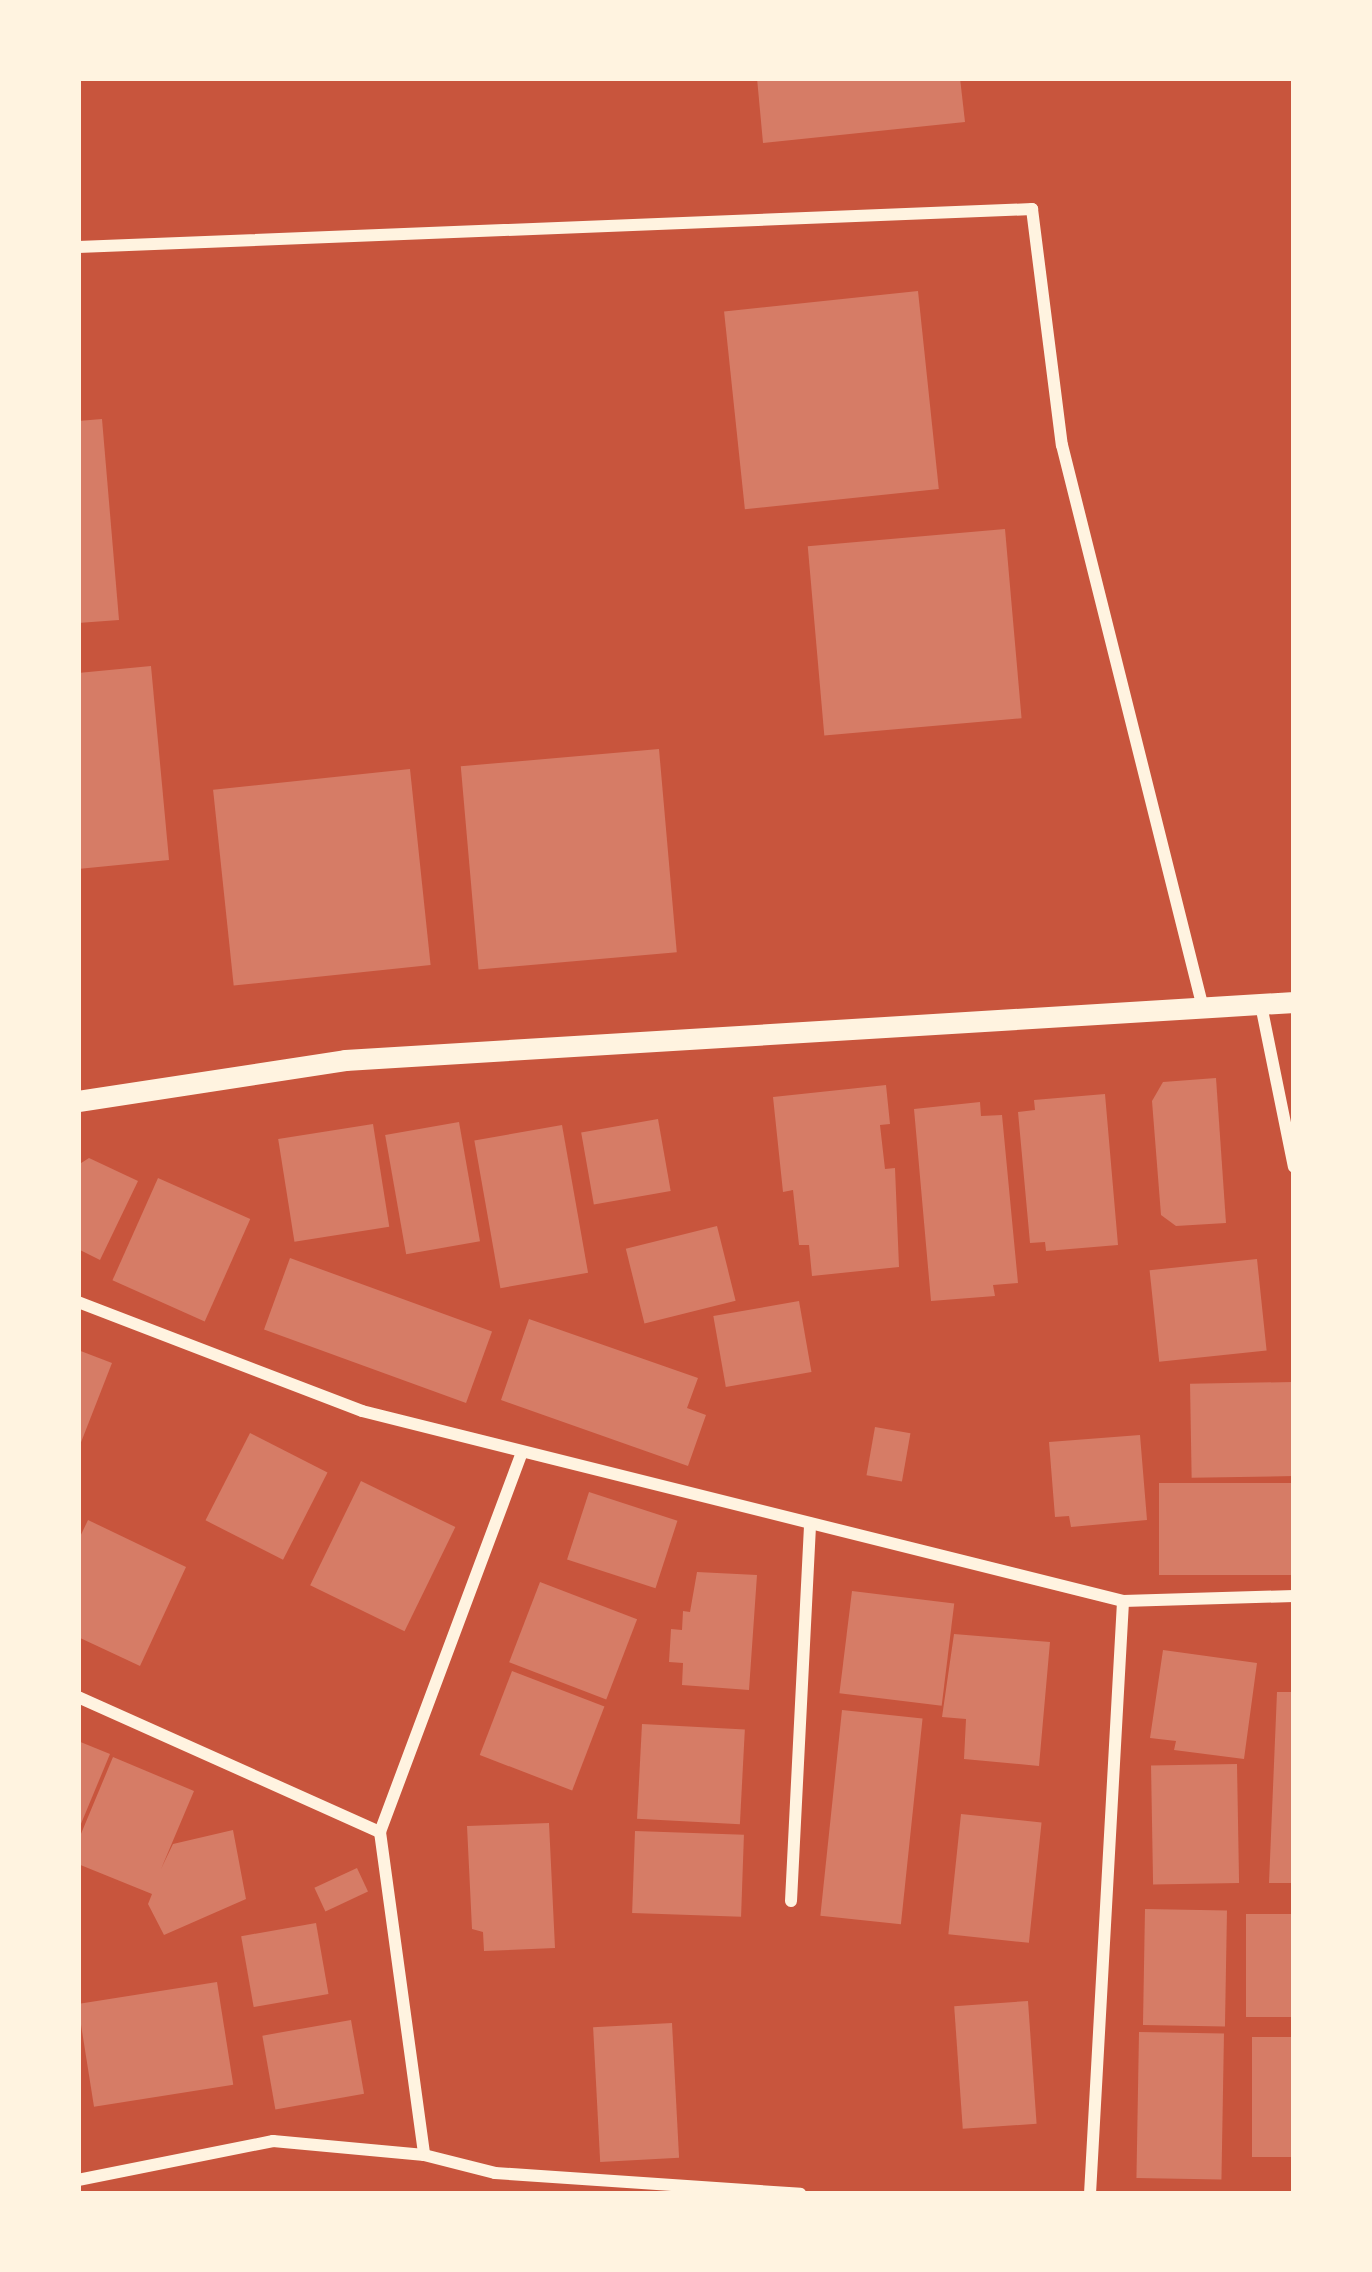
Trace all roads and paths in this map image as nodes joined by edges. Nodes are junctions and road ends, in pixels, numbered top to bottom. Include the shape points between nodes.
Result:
1 (78, 247) edge
2 (1294, 1002) edge
3 (1261, 1005) junction
4 (1203, 1009) junction
5 (78, 1101) edge
6 (1294, 1167) edge
7 (78, 1302) edge
8 (521, 1454) junction
9 (809, 1523) junction
10 (1294, 1596) edge
11 (1123, 1601) junction
12 (78, 1697) edge
13 (380, 1832) junction
14 (791, 1901) dead end
15 (424, 2155) junction
16 (78, 2180) edge
17 (800, 2194) edge
18 (1090, 2194) edge

1 - 4 street via 1032,209 1062,445
2 - 3 street
3 - 4 street
3 - 6 street
4 - 5 street via 345,1060
7 - 8 street via 362,1411
8 - 9 street
8 - 13 street
9 - 11 street
9 - 14 street
10 - 11 street
11 - 18 street
12 - 13 street
13 - 15 street
15 - 16 street via 273,2141
15 - 17 street via 495,2173

